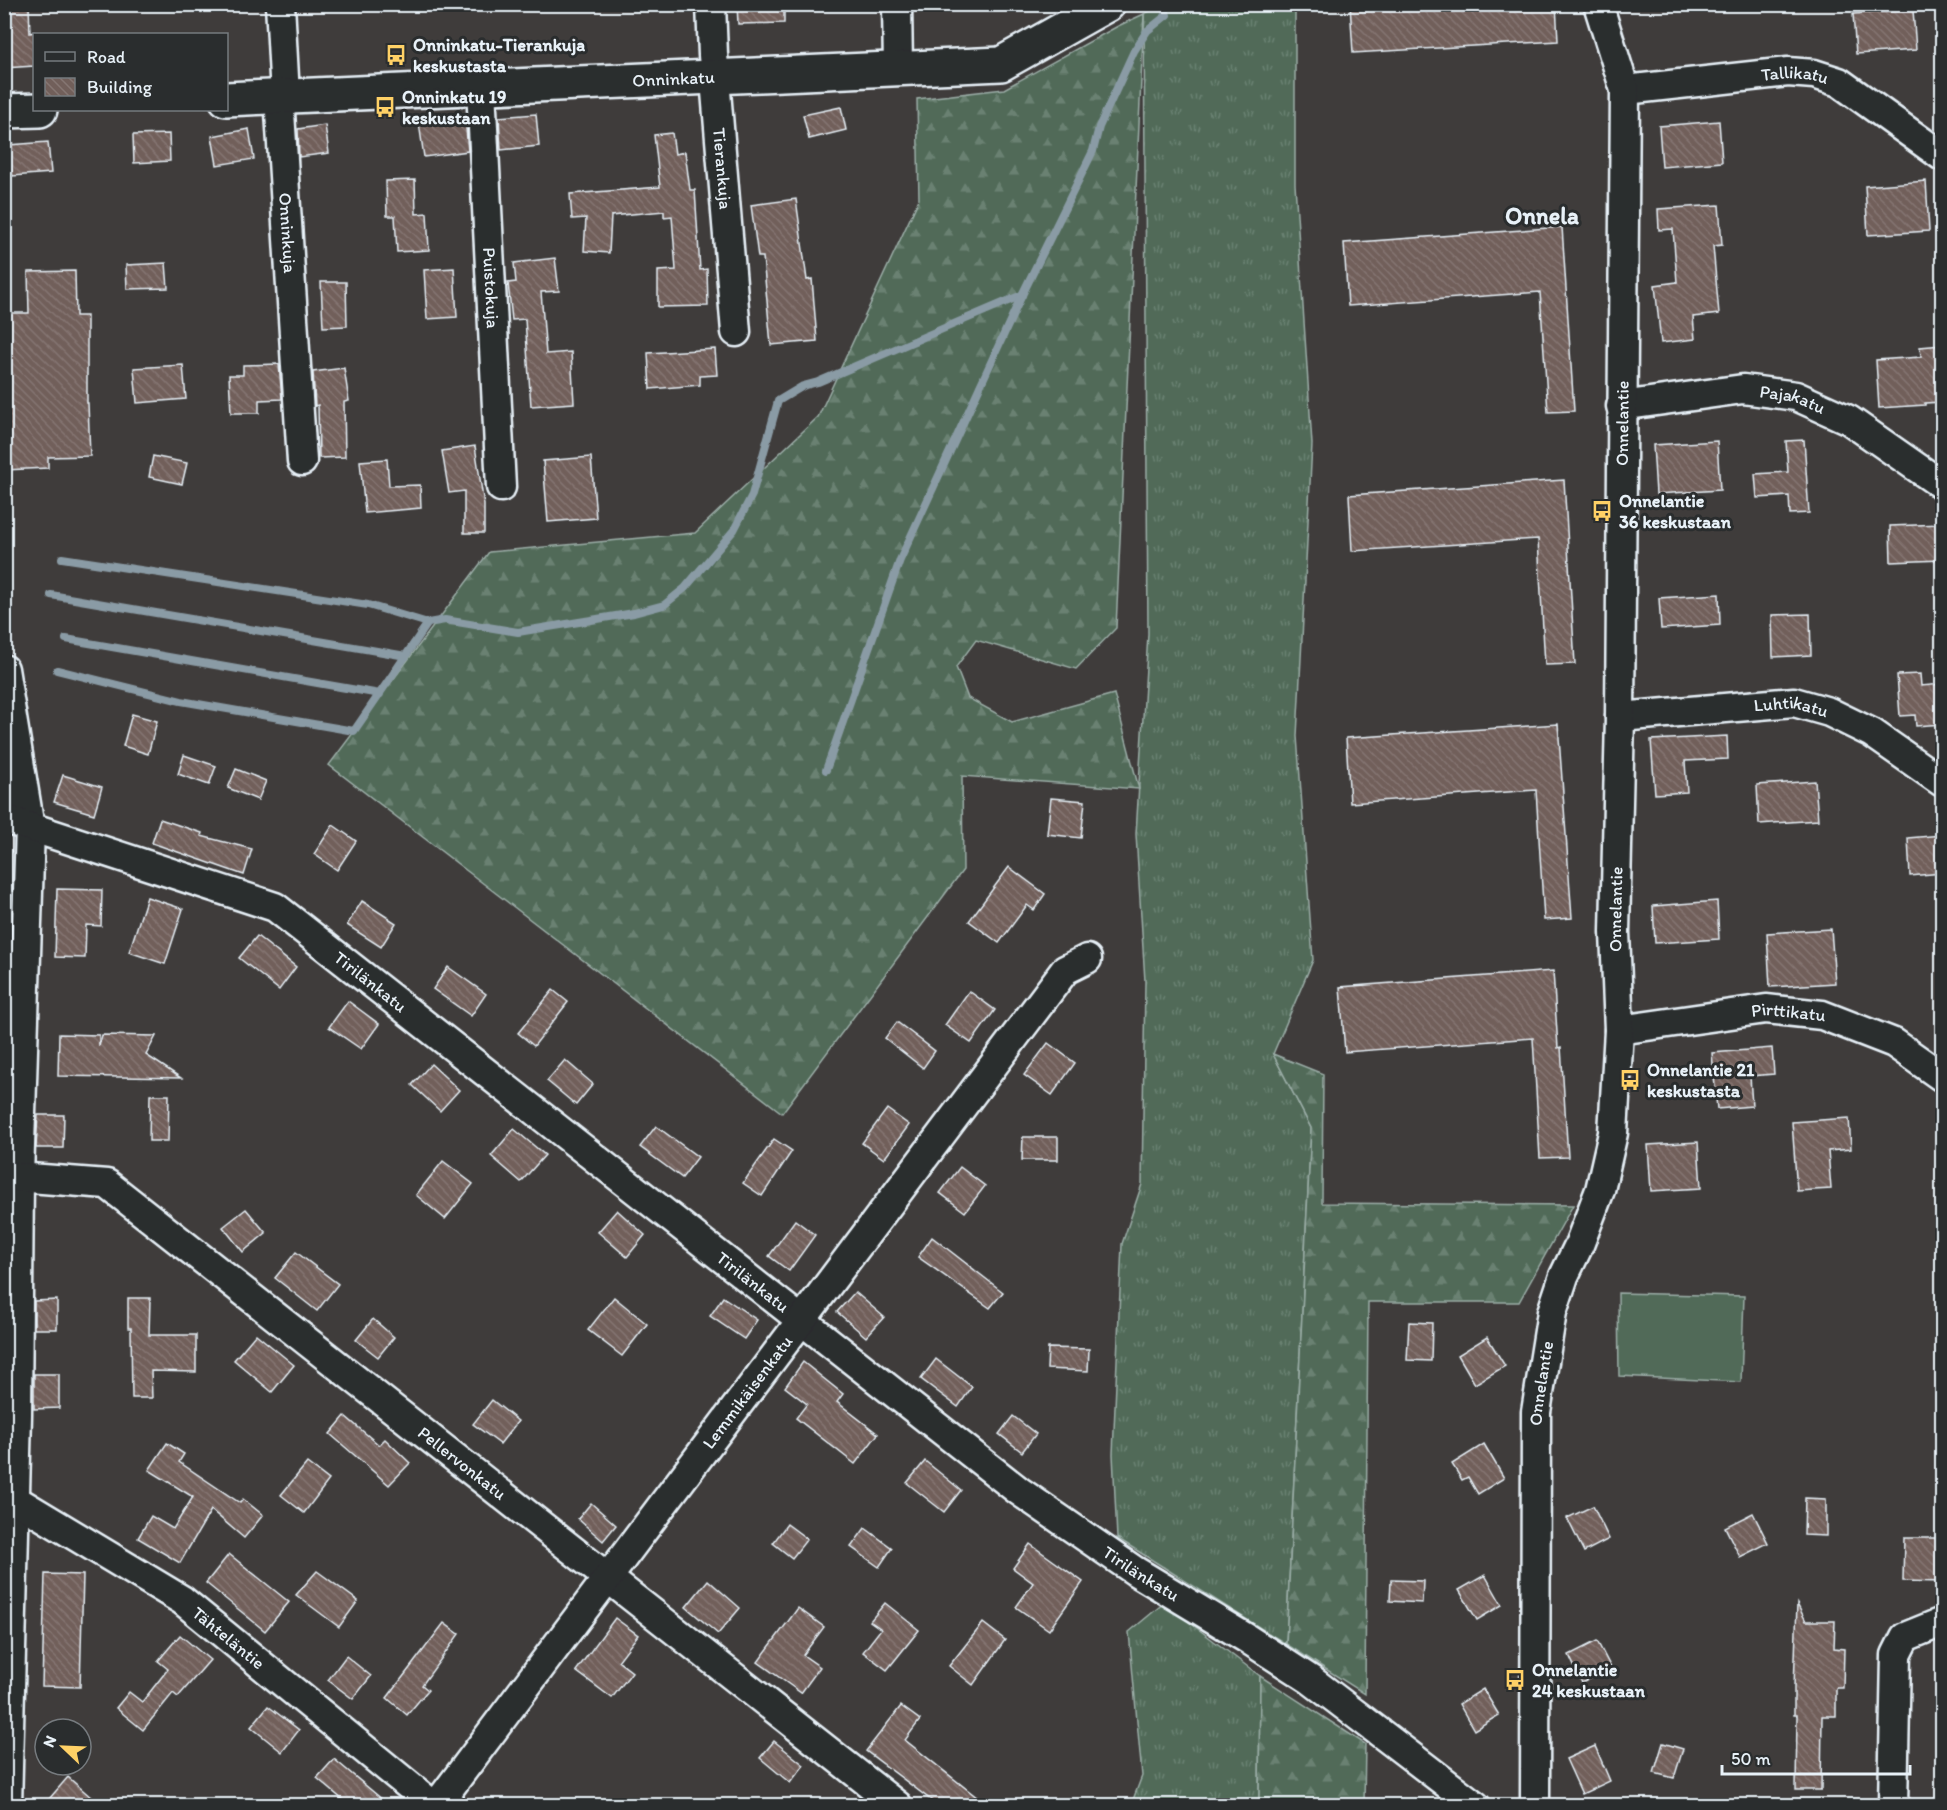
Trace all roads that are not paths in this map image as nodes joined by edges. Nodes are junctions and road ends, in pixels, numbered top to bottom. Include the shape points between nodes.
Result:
1 (280, 4) edge
2 (711, 4) edge
3 (897, 4) edge
4 (1108, 4) edge
5 (1598, 4) edge
6 (898, 68) junction
7 (715, 76) junction
8 (481, 88) junction
9 (1625, 90) junction
10 (285, 96) junction
11 (228, 99) edge
12 (33, 110) edge
13 (4, 111) edge
14 (1942, 156) edge
15 (736, 332) dead end
16 (1622, 406) junction
17 (302, 461) dead end
18 (1942, 485) edge
19 (501, 487) dead end
20 (4, 669) edge
21 (1620, 717) junction
22 (1942, 782) edge
23 (17, 824) edge
24 (1087, 959) dead end
25 (1619, 1030) junction
26 (1942, 1077) edge
27 (12, 1177) edge
28 (801, 1320) junction
29 (9, 1499) edge
30 (609, 1576) junction
31 (1942, 1622) edge
32 (7, 1806) edge
33 (435, 1806) edge
34 (898, 1806) edge
35 (1476, 1806) edge
36 (1535, 1806) edge
37 (1893, 1806) edge

1 - 10 street, Onninkuja
2 - 7 street, Tierankuja
3 - 6 street
4 - 6 street, Onninkatu via 1001,64
5 - 9 street, Onnelantie
6 - 7 street, Onninkatu
7 - 8 street, Onninkatu
7 - 15 street, Tierankuja
8 - 10 street, Onninkatu
8 - 19 street, Puistokuja
9 - 14 street, Tallikatu via 1788,72 1814,74 1839,82
9 - 16 street, Onnelantie
10 - 11 street, Onninkatu
10 - 17 street, Onninkuja via 280,112
12 - 13 street
16 - 18 street, Pajakatu via 1743,388 1796,396 1849,420
16 - 21 street, Onnelantie
20 - 23 street
21 - 22 street, Luhtikatu via 1794,702 1872,732
21 - 25 street, Onnelantie via 1616,932
23 - 27 street
23 - 28 street, Tirilänkatu via 275,907
24 - 28 street, Lemmikäisenkatu via 1065,970
25 - 26 street, Pirttikatu via 1766,1010 1822,1015 1894,1043
25 - 36 street, Onnelantie via 1610,1144 1600,1190 1552,1312 1536,1412
27 - 29 street via 17,1415
27 - 30 street, Pellervonkatu via 108,1184
28 - 30 street, Lemmikäisenkatu
28 - 35 street, Tirilänkatu via 1019,1491 1135,1571 1311,1680
29 - 32 street
29 - 33 street, Tähteläntie via 182,1600
30 - 33 street, Lemmikäisenkatu
30 - 34 street, Pellervonkatu
31 - 37 street via 1905,1637 1896,1655

